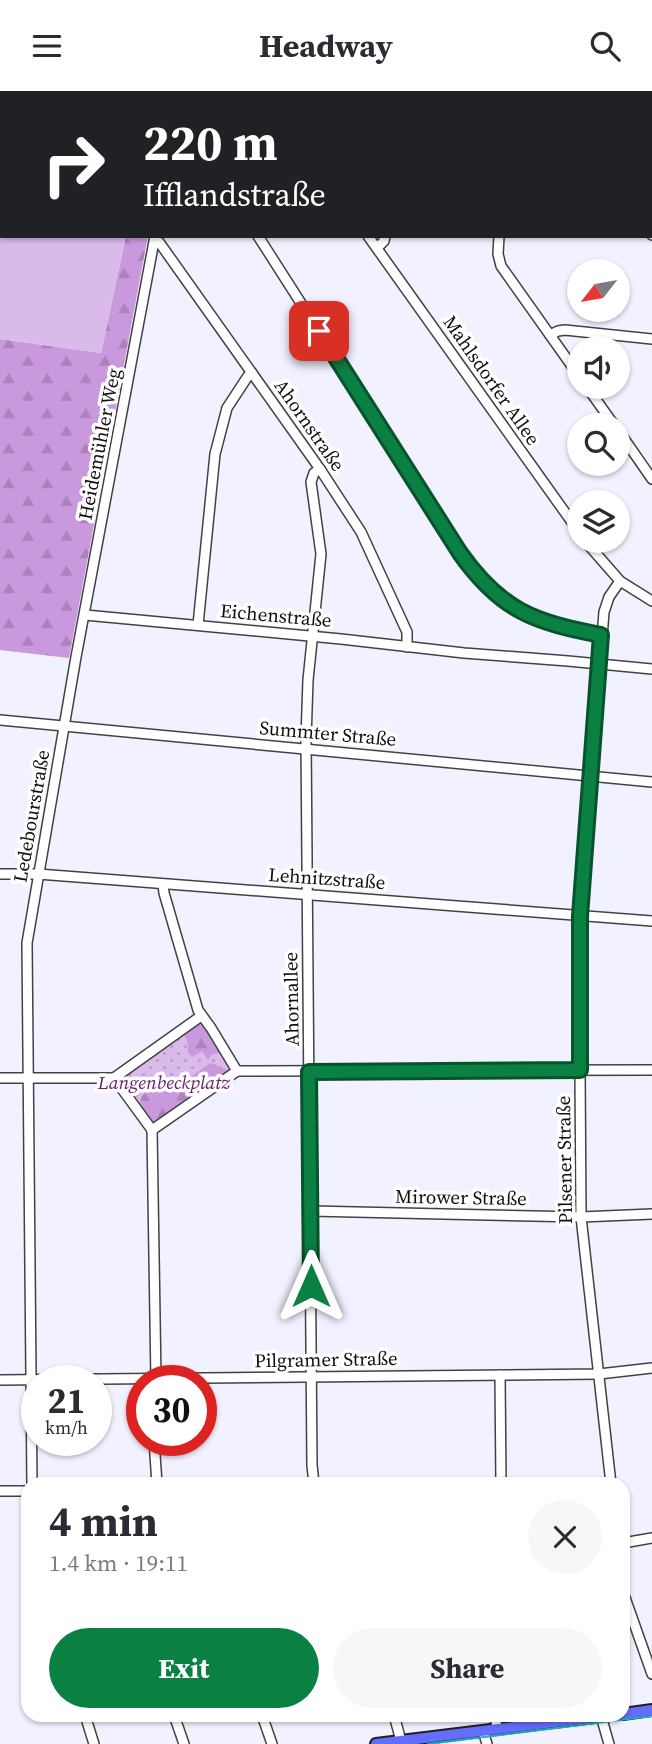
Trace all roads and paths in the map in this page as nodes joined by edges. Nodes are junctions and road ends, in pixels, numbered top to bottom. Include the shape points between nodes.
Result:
1 (259, 238) edge
2 (370, 238) edge
3 (385, 238) edge
4 (499, 238) edge
5 (155, 239) edge
6 (377, 248) junction
7 (550, 335) junction
8 (652, 339) edge
9 (567, 359) edge
10 (252, 373) junction
11 (630, 447) edge
12 (320, 469) junction
13 (652, 479) edge
14 (567, 515) edge
15 (595, 553) edge
16 (620, 581) junction
17 (652, 601) edge
18 (85, 615) junction
19 (198, 625) junction
20 (601, 635) junction
21 (312, 636) junction
22 (407, 647) junction
23 (76, 659) joint
24 (599, 664) junction
25 (652, 669) edge
26 (0, 720) edge
27 (65, 726) junction
28 (306, 748) junction
29 (590, 776) junction
30 (652, 782) edge
31 (38, 873) junction
32 (0, 874) edge
33 (163, 884) junction
34 (307, 894) junction
35 (580, 916) junction
36 (652, 921) edge
37 (201, 1016) junction
38 (580, 1070) junction
39 (652, 1070) edge
40 (237, 1071) junction
41 (309, 1072) junction
42 (0, 1078) edge
43 (28, 1078) junction
44 (114, 1078) junction
45 (152, 1130) junction
46 (311, 1211) junction
47 (652, 1214) edge
48 (581, 1217) junction
49 (32, 1365) edge
50 (156, 1365) edge
51 (652, 1368) edge
52 (599, 1374) junction
53 (500, 1375) junction
54 (312, 1377) junction
55 (217, 1379) edge
56 (0, 1380) edge
57 (21, 1380) edge
58 (32, 1456) edge
59 (155, 1456) edge
60 (32, 1477) edge
61 (157, 1477) edge
62 (313, 1477) edge
63 (501, 1477) edge
64 (610, 1477) edge
65 (0, 1490) edge
66 (21, 1491) edge
67 (652, 1538) edge
68 (630, 1542) edge
69 (630, 1612) edge
70 (652, 1674) edge
71 (652, 1710) edge
72 (630, 1713) edge
73 (87, 1722) edge
74 (176, 1722) edge
75 (264, 1722) edge
76 (396, 1722) edge
77 (496, 1722) edge
78 (556, 1722) edge
79 (607, 1722) edge
80 (498, 1729) junction
81 (483, 1731) junction
82 (401, 1741) junction
83 (94, 1744) edge
84 (184, 1744) edge
85 (272, 1744) edge
86 (376, 1744) edge
87 (487, 1744) edge
88 (609, 1744) edge

1 - 20 street via 475,573 505,602 529,616
2 - 6 street, Mahlsdorfer Allee
3 - 6 street
4 - 7 street via 501,266
5 - 10 street, Ahornstraße
5 - 18 street, Heidemühler Weg
6 - 14 street, Mahlsdorfer Allee
7 - 8 street via 565,330
7 - 9 street
10 - 12 street, Ahornstraße
10 - 19 street via 227,408 215,454
11 - 13 street
12 - 21 street, Ahornallee via 311,482 321,554
12 - 22 street, Ahornstraße via 364,536 407,632
15 - 16 street
16 - 17 street
16 - 20 street via 609,597
18 - 19 street, Eichenstraße
18 - 23 street, Heidemühler Weg
19 - 21 street, Eichenstraße
20 - 24 street
21 - 22 street, Eichenstraße
21 - 28 street, Ahornallee
22 - 24 street, Eichenstraße
23 - 27 street, Ledebourstraße
24 - 25 street, Eichenstraße
24 - 29 street, Pilsener Straße
26 - 27 street, Summter Straße
27 - 28 street, Summter Straße
27 - 31 street, Ledebourstraße
28 - 29 street, Summter Straße
28 - 34 street, Ahornallee
29 - 30 street, Summter Straße
29 - 35 street, Pilsener Straße
31 - 32 street, Lehnitzstraße
31 - 33 street, Lehnitzstraße
31 - 43 street, Ledebourstraße via 27,943
33 - 34 street, Lehnitzstraße
33 - 37 street
34 - 35 street, Lehnitzstraße
34 - 41 street, Ahornallee
35 - 36 street, Lehnitzstraße
35 - 38 street, Pilsener Straße
37 - 40 street
37 - 44 street
38 - 39 street
38 - 41 street
38 - 48 street, Pilsener Straße
40 - 41 street
40 - 45 street
41 - 46 street, Ahornallee
42 - 43 street
43 - 44 street
43 - 49 street, Ledebourstraße
44 - 45 street
45 - 50 street
46 - 48 street, Mirower Straße
46 - 54 street, Ahornallee
47 - 48 street, Mirower Straße
48 - 52 street, Pilsener Straße
51 - 52 street, Pilgramer Straße
52 - 53 street, Pilgramer Straße
52 - 64 street, Pilsener Straße
53 - 54 street, Pilgramer Straße
53 - 63 street
54 - 55 street, Pilgramer Straße
54 - 62 street, Ahornallee
56 - 57 street, Pilgramer Straße
58 - 60 street, Ledebourstraße
59 - 61 street
65 - 66 street
67 - 68 street
69 - 70 street
71 - 72 main road
73 - 83 street
74 - 84 street
75 - 85 street
76 - 82 street
77 - 80 street
78 - 80 main road
79 - 88 street
80 - 81 main road
81 - 82 main road
81 - 87 street
82 - 86 main road

